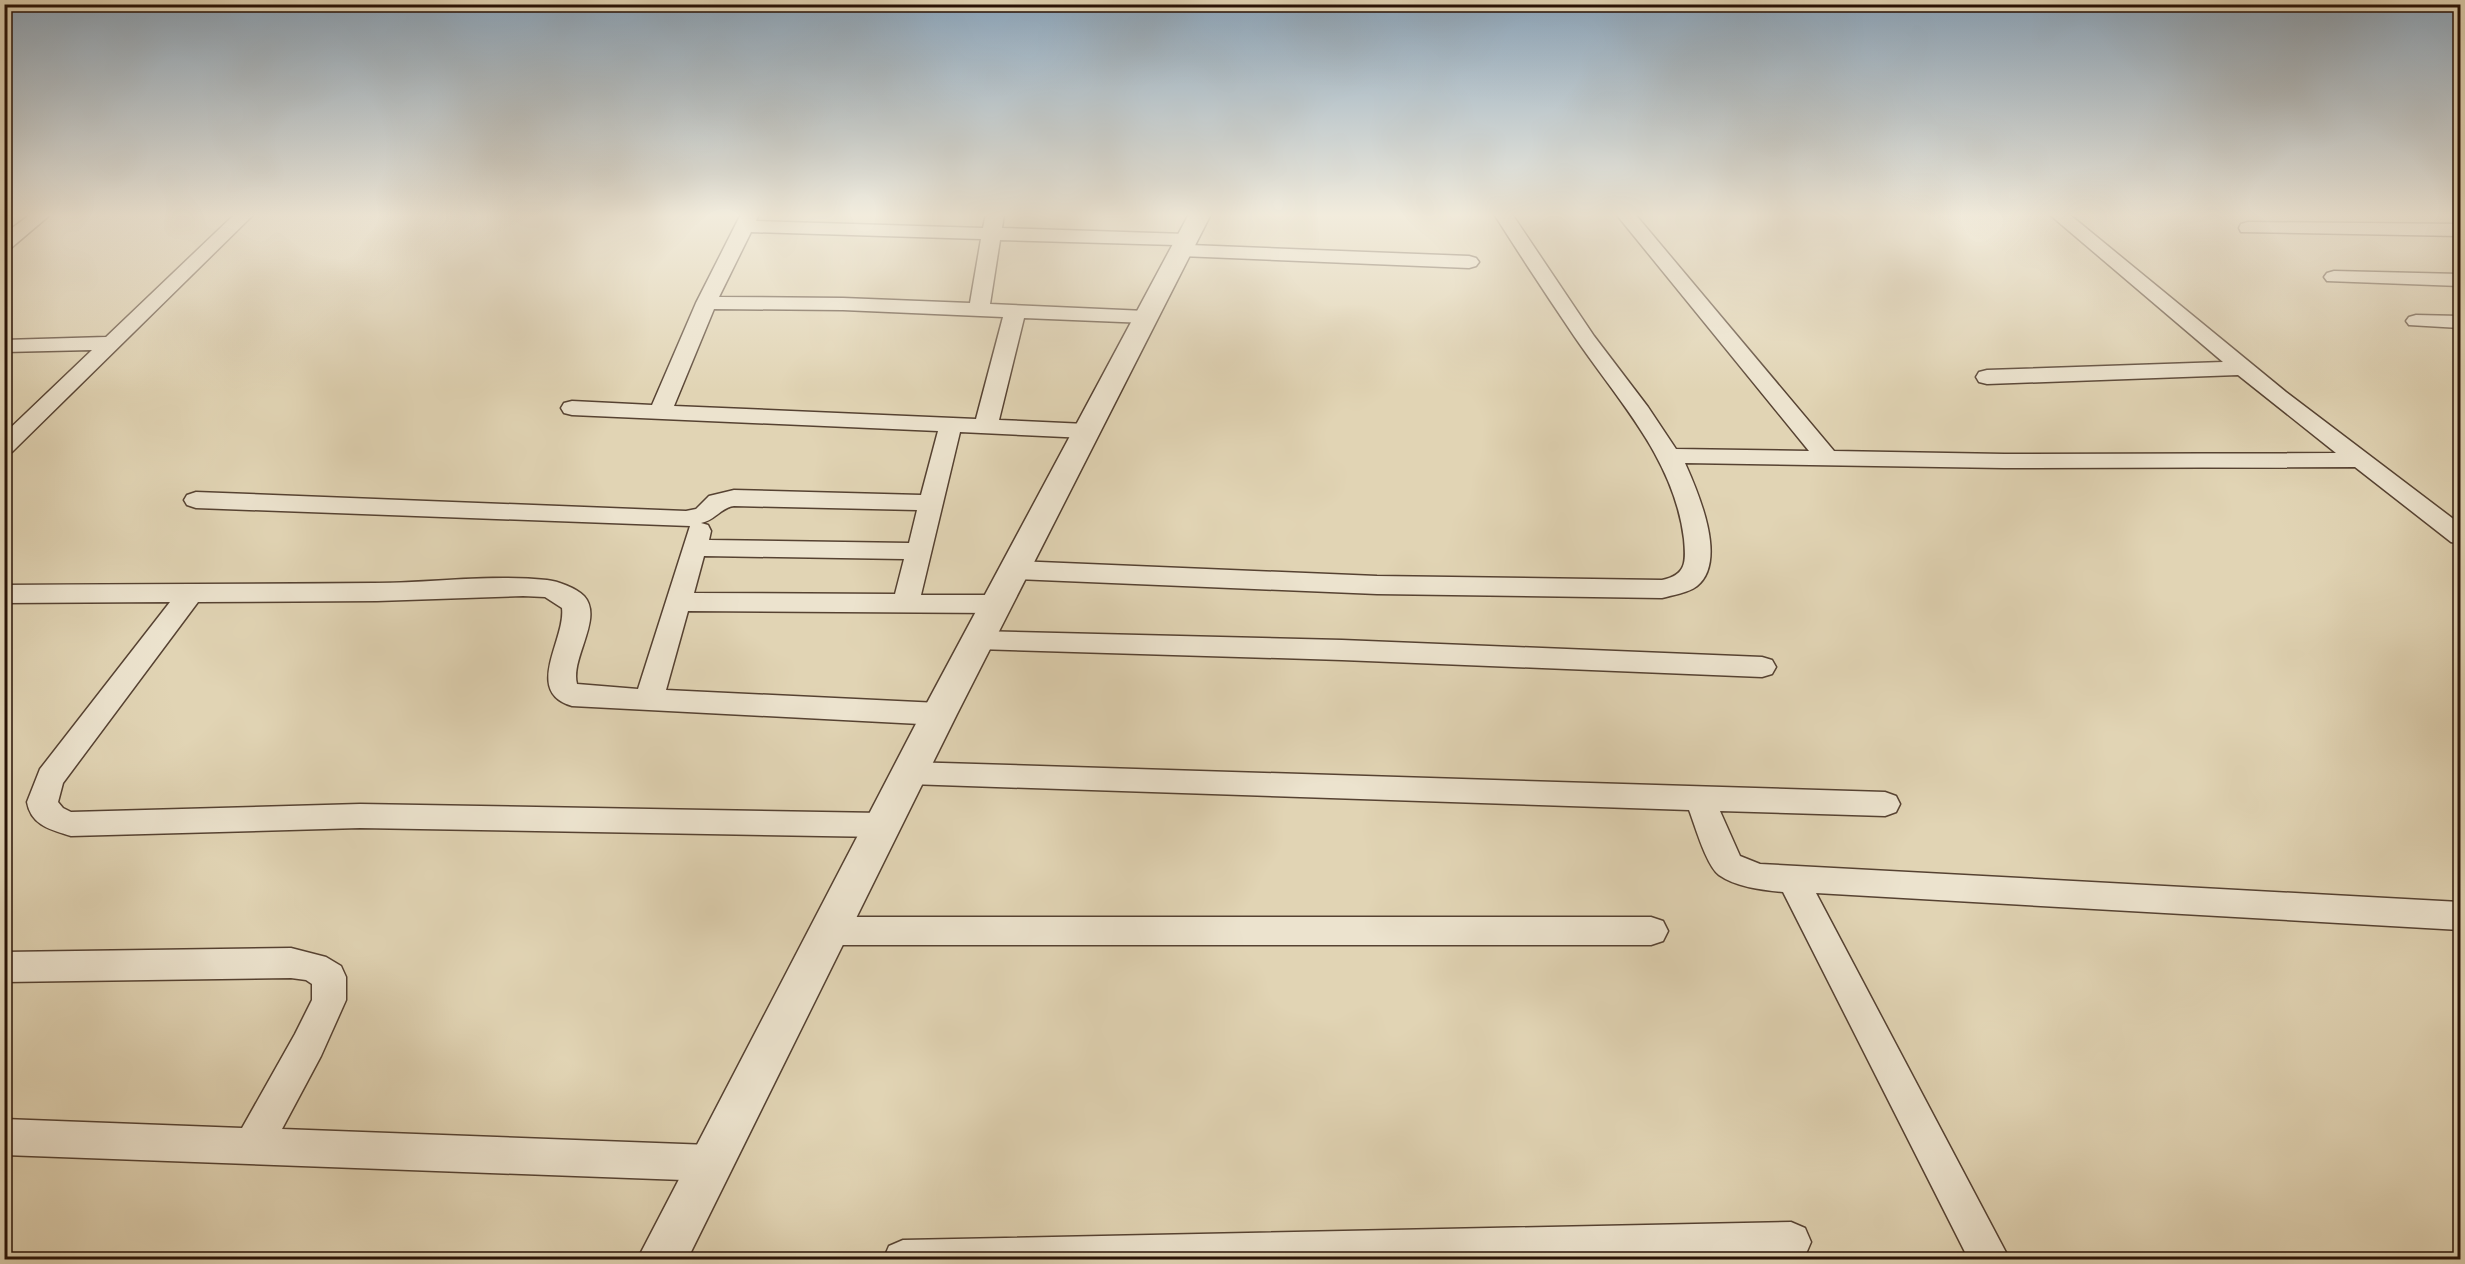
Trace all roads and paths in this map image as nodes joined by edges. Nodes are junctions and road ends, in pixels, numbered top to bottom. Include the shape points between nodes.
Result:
1 (184, 273) edge
2 (721, 273) edge
3 (985, 273) edge
4 (1169, 273) edge
5 (1542, 273) edge
6 (1674, 273) edge
7 (2129, 273) edge
8 (2334, 277) dead end
9 (2460, 280) edge
10 (706, 303) junction
11 (979, 310) junction
12 (1015, 311) junction
13 (1146, 317) junction
14 (2416, 321) dead end
15 (2460, 322) edge
16 (112, 343) junction
17 (4, 346) edge
18 (2243, 368) junction
19 (1987, 377) dead end
20 (572, 408) dead end
21 (660, 411) junction
22 (951, 424) junction
23 (986, 426) junction
24 (1086, 431) junction
25 (4, 447) edge
26 (1669, 456) junction
27 (1827, 458) junction
28 (2360, 460) junction
29 (196, 500) dead end
30 (932, 503) junction
31 (704, 515) junction
32 (2460, 536) edge
33 (694, 548) junction
34 (919, 551) junction
35 (1013, 570) junction
36 (191, 593) junction
37 (14, 594) edge
38 (678, 602) junction
39 (906, 604) junction
40 (996, 604) junction
41 (4, 617) edge
42 (977, 640) junction
43 (1762, 667) dead end
44 (649, 699) junction
45 (939, 714) junction
46 (909, 772) junction
47 (1699, 797) junction
48 (1885, 804) dead end
49 (882, 825) junction
50 (1793, 880) junction
51 (2460, 916) edge
52 (828, 931) junction
53 (1651, 931) dead end
54 (4, 967) edge
55 (4, 1137) edge
56 (252, 1147) junction
57 (710, 1163) junction
58 (1791, 1242) dead end
59 (661, 1260) edge
60 (903, 1260) edge
61 (1990, 1260) edge

1 - 16 street
2 - 10 street
3 - 11 street
4 - 13 street
5 - 26 street
6 - 27 street
7 - 18 street
8 - 9 street
10 - 11 street
10 - 21 street
11 - 12 street
12 - 13 street
12 - 23 street
13 - 24 street
14 - 15 street
16 - 17 street
16 - 25 street
18 - 19 street
18 - 28 street
20 - 21 street
21 - 22 street
22 - 23 street
22 - 30 street
23 - 24 street
24 - 35 street
26 - 27 street
26 - 35 street via 1692,509 1698,561 1691,577 1662,589 1377,585
27 - 28 street
28 - 32 street
29 - 31 street via 686,519
30 - 31 street via 734,498 718,501
30 - 34 street
31 - 33 street
33 - 34 street
33 - 38 street
34 - 39 street
35 - 40 street
36 - 37 street
36 - 44 street via 550,589 574,602 576,611 561,681 565,691 588,698
36 - 49 street via 51,777 41,797 43,808 52,819 71,824 360,816
37 - 41 street
38 - 39 street
38 - 44 street
39 - 40 street
40 - 42 street
42 - 43 street
42 - 45 street
44 - 45 street
45 - 46 street
46 - 47 street
46 - 49 street
47 - 48 street
47 - 50 street via 1729,865 1758,877
49 - 52 street
50 - 51 street
50 - 61 street
52 - 53 street
52 - 57 street
54 - 56 street via 291,963 314,967 330,977 328,1000 320,1018
55 - 56 street
56 - 57 street
57 - 59 street
58 - 60 street

